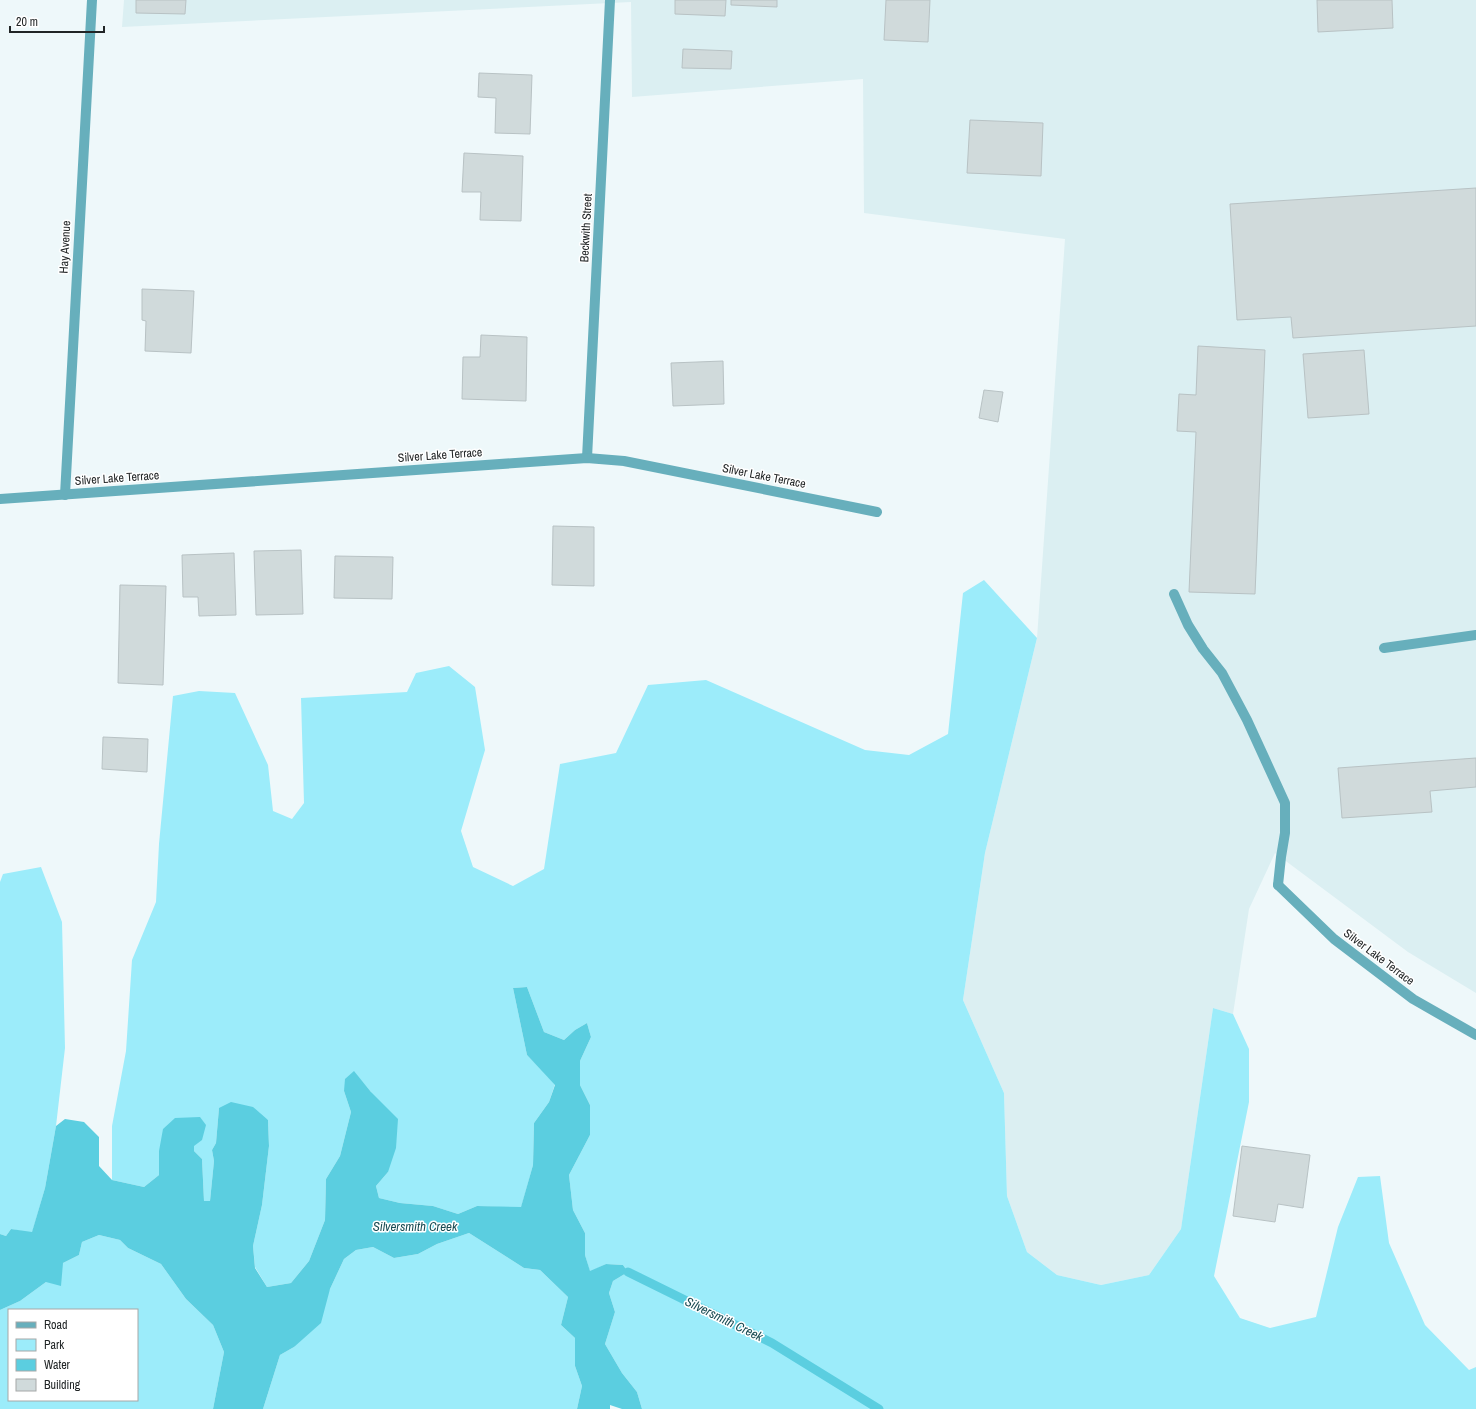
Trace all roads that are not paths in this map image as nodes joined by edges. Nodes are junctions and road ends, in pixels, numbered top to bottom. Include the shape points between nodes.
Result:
1 (92, 0) edge
2 (610, 0) edge
3 (587, 458) junction
4 (65, 495) junction
5 (0, 499) edge
6 (877, 512) dead end
7 (1174, 594) dead end
8 (1476, 635) edge
9 (1384, 648) dead end
10 (1476, 1034) edge

1 - 4 street, Hay Avenue
2 - 3 street, Beckwith Street
3 - 4 street, Silver Lake Terrace
3 - 6 street, Silver Lake Terrace via 624,461
4 - 5 street, Silver Lake Terrace
7 - 10 street, Silver Lake Terrace via 1188,625 1222,673 1247,720 1285,803 1286,832 1278,885 1334,939 1413,999
8 - 9 street

